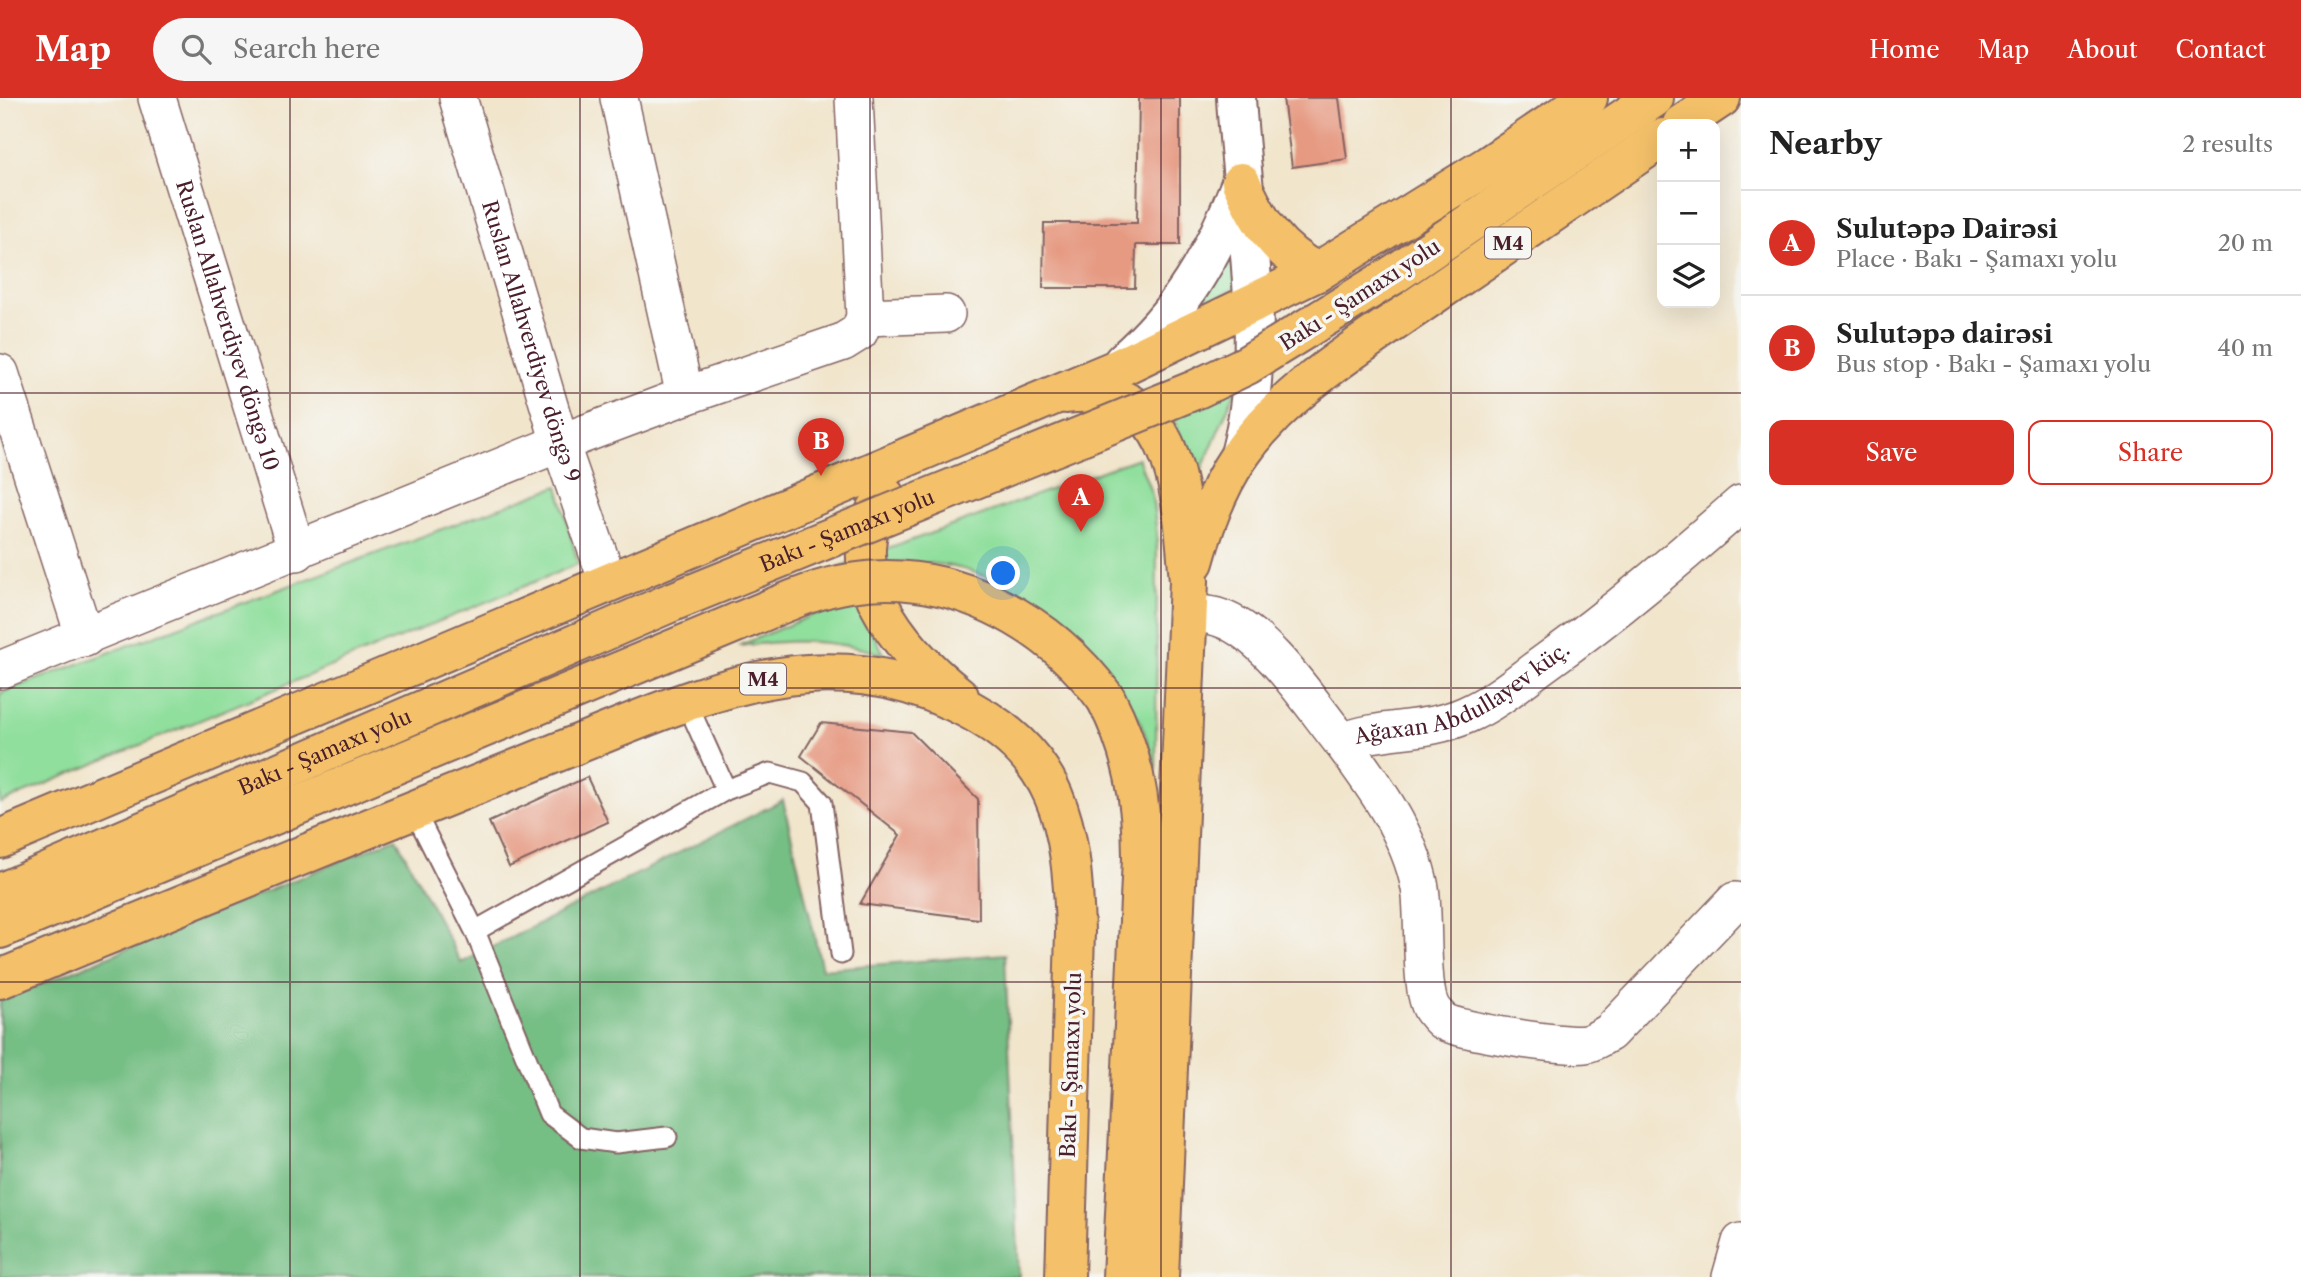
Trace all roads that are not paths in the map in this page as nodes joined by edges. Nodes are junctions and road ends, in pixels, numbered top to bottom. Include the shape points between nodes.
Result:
1 (157, 98) edge
2 (458, 98) edge
3 (619, 98) edge
4 (854, 98) edge
5 (1236, 98) edge
6 (1588, 98) edge
7 (1654, 98) edge
8 (1721, 98) edge
9 (1690, 119) edge
10 (1657, 141) edge
11 (1241, 182) junction
12 (1317, 272) junction
13 (1254, 304) junction
14 (946, 314) dead end
15 (865, 317) junction
16 (1354, 350) junction
17 (1114, 370) junction
18 (0, 373) edge
19 (685, 396) junction
20 (1057, 396) junction
21 (947, 442) junction
22 (560, 443) junction
23 (1240, 455) junction
24 (1741, 504) edge
25 (298, 552) junction
26 (608, 582) junction
27 (1188, 597) junction
28 (85, 638) junction
29 (0, 670) edge
30 (686, 701) junction
31 (985, 716) junction
32 (1342, 742) junction
33 (726, 790) junction
34 (414, 810) junction
35 (0, 839) edge
36 (0, 893) edge
37 (1735, 901) dead end
38 (0, 929) edge
39 (475, 931) junction
40 (841, 954) dead end
41 (0, 979) edge
42 (667, 1137) dead end
43 (1163, 1188) junction
44 (1741, 1242) edge
45 (1065, 1277) edge
46 (1122, 1277) edge
47 (1159, 1277) edge
48 (1189, 1277) edge
49 (1731, 1277) edge

1 - 25 street, Ruslan Allahverdiyev döngə 10
2 - 22 street, Ruslan Allahverdiyev döngə 9
3 - 19 street
4 - 15 street
5 - 11 street
6 - 12 highway, Bakı - Şamaxı yolu
7 - 36 highway, Bakı - Şamaxı yolu / M4, bridge via 1404,268 1247,365 1114,425 672,602
8 - 9 highway
10 - 16 highway, Bakı - Şamaxı yolu / M4
11 - 12 highway via 1254,212 1278,246
11 - 13 street
11 - 17 street via 1219,236 1187,294 1148,340
12 - 13 highway, Bakı - Şamaxı yolu
12 - 16 highway via 1287,304 1291,334 1299,344 1324,355
13 - 17 highway, Bakı - Şamaxı yolu
13 - 23 street via 1254,378
14 - 15 street
15 - 19 street via 859,331 844,342
16 - 23 highway, Bakı - Şamaxı yolu via 1285,406
17 - 20 highway, Bakı - Şamaxı yolu
18 - 28 street
19 - 22 street
20 - 21 highway, Bakı - Şamaxı yolu
20 - 27 highway via 1102,393 1130,405 1154,425 1179,484
21 - 26 highway, Bakı - Şamaxı yolu
21 - 31 highway via 919,461 883,499 870,526 866,560 872,591 906,647 936,678
22 - 25 street
22 - 26 street, Ruslan Allahverdiyev döngə 9
23 - 27 highway, Bakı - Şamaxı yolu via 1208,518
24 - 32 street, Ağaxan Abdullayev küç. via 1622,608 1468,715 1437,726 1388,729
25 - 28 street
26 - 35 highway, Bakı - Şamaxı yolu
27 - 32 street, Ağaxan Abdullayev küç. via 1241,628 1269,653
27 - 43 highway
28 - 29 street
30 - 31 highway, Bakı - Şamaxı yolu / M4 via 734,684 789,673 832,671 902,683
30 - 33 lane
30 - 34 highway, Bakı - Şamaxı yolu / M4
31 - 45 highway, Bakı - Şamaxı yolu / M4 via 1014,738 1038,765 1056,800 1073,877
32 - 37 street via 1374,784 1419,884 1426,995 1443,1021 1458,1027 1586,1044 1609,1033
33 - 39 lane
33 - 40 lane via 770,774 803,782 822,803
34 - 39 lane
34 - 41 highway, Bakı - Şamaxı yolu / M4
38 - 46 highway, bridge via 810,593 849,583 892,580 963,591 1026,623 1088,674 1122,729 1134,767 1142,814 1142,858
39 - 42 lane via 550,1114 581,1138 617,1143
43 - 47 highway
43 - 48 highway
44 - 49 street

